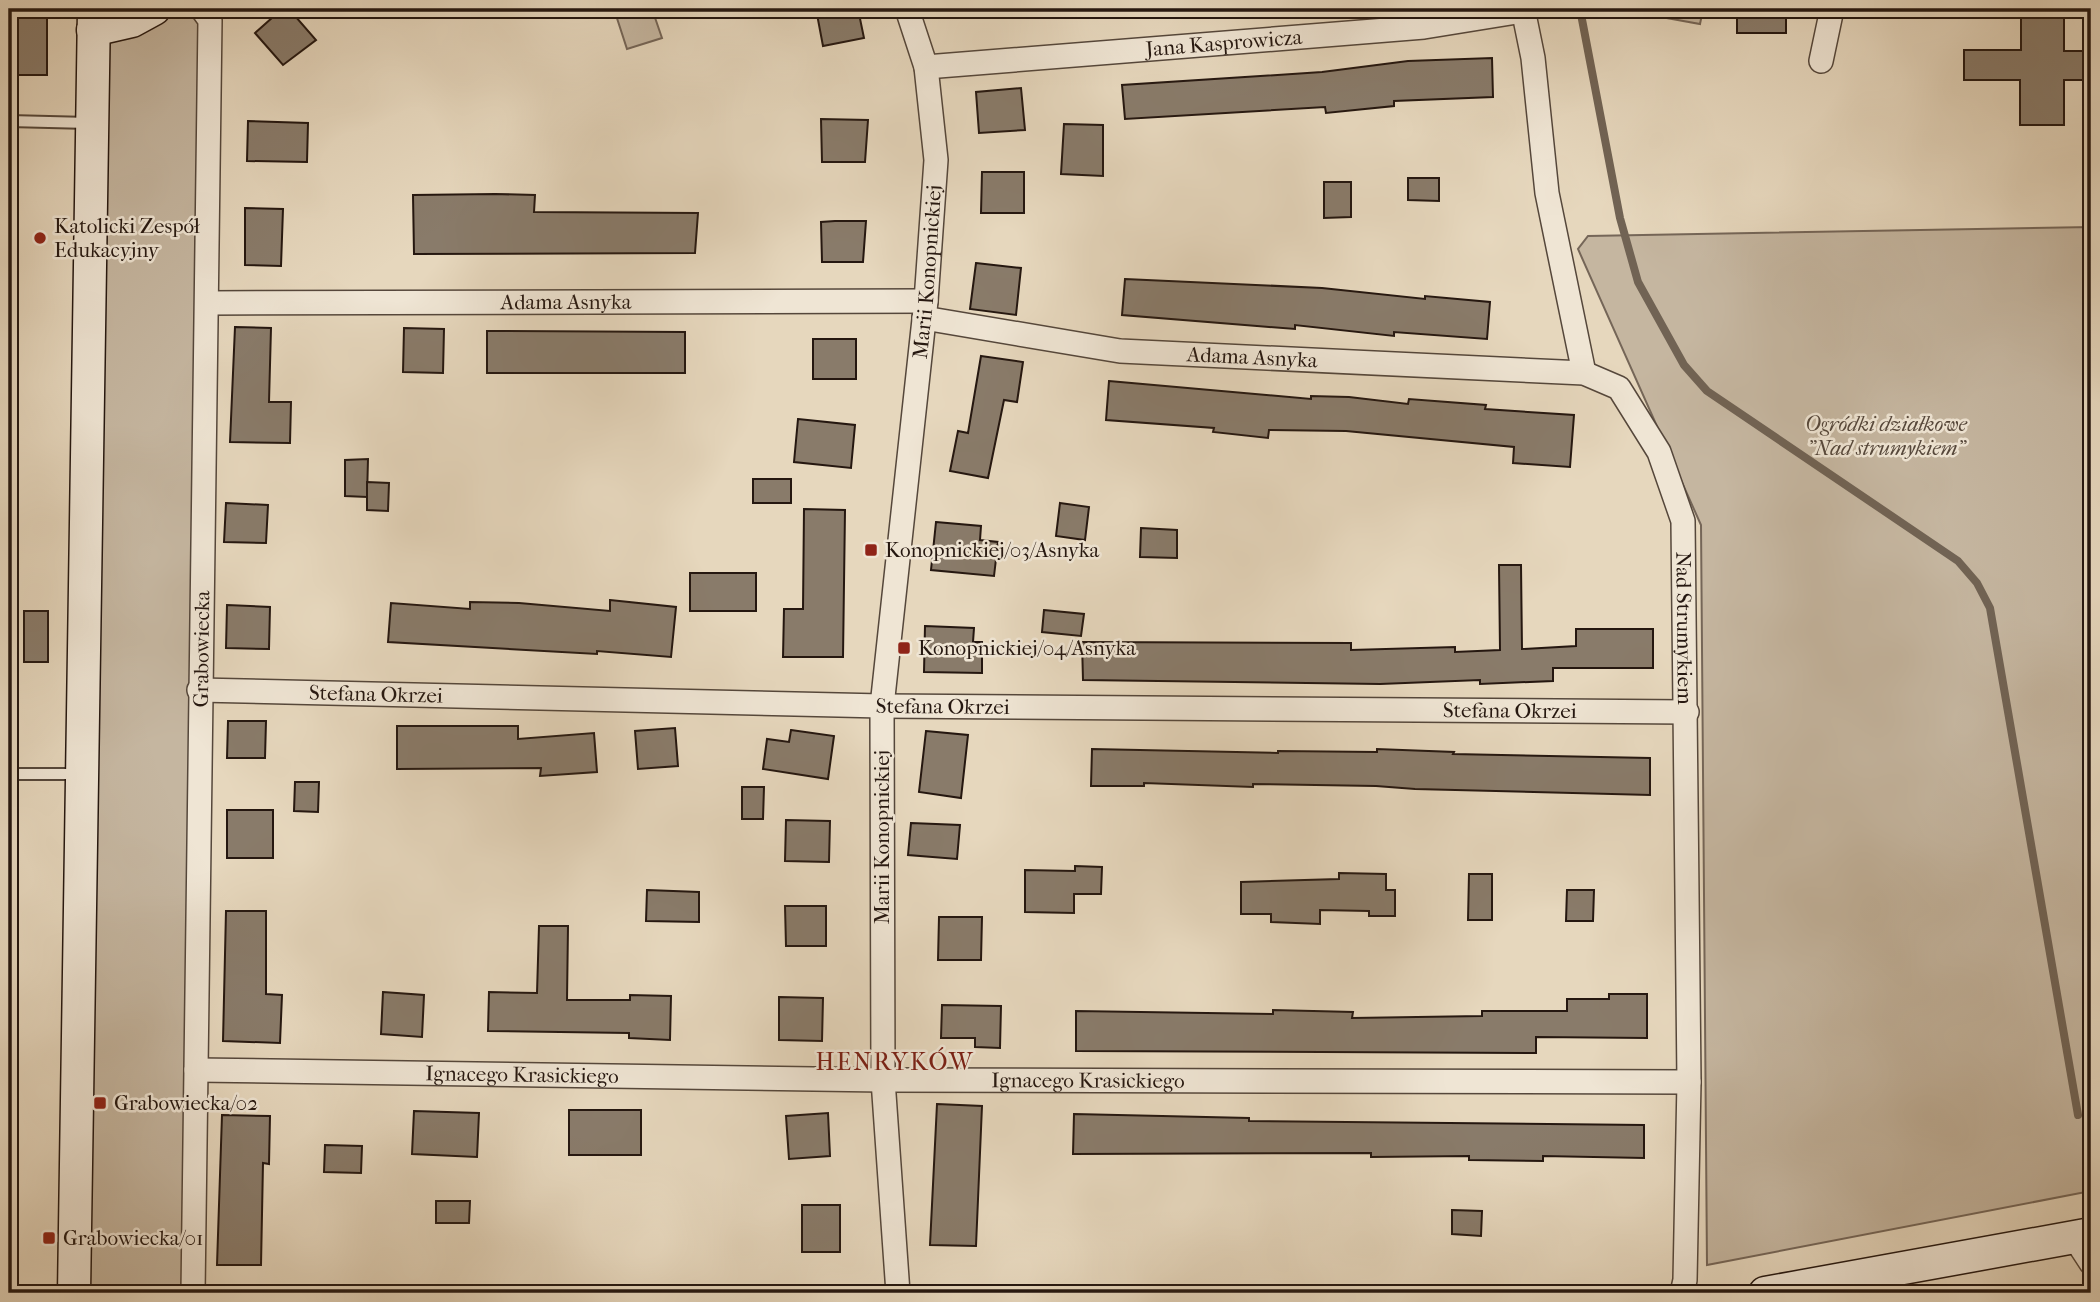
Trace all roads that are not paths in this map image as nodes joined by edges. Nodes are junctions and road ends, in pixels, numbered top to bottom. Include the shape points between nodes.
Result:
1 (155, 9) edge
2 (202, 9) edge
3 (907, 9) edge
4 (1832, 9) edge
5 (1523, 10) edge
6 (94, 19) edge
7 (1821, 61) dead end
8 (926, 67) junction
9 (9, 121) edge
10 (92, 123) junction
11 (207, 303) junction
12 (925, 310) junction
13 (1584, 373) junction
14 (199, 690) junction
15 (882, 706) junction
16 (1687, 712) junction
17 (9, 774) edge
18 (82, 774) junction
19 (196, 1070) junction
20 (883, 1080) junction
21 (1689, 1082) junction
22 (2083, 1235) edge
23 (2091, 1263) edge
24 (74, 1293) edge
25 (192, 1293) edge
26 (898, 1293) edge
27 (1682, 1293) edge
28 (1765, 1293) edge

1 - 6 street via 131,21
2 - 11 street, Grabowiecka via 210,20
3 - 8 street, Marii Konopnickiej
4 - 7 street
5 - 8 street, Jana Kasprowicza via 1424,27
5 - 13 street via 1547,193
6 - 10 street
8 - 12 street, Marii Konopnickiej via 936,160
9 - 10 lane
10 - 18 street
11 - 12 street, Adama Asnyka
11 - 14 street, Grabowiecka
12 - 13 street, Adama Asnyka via 1120,351
12 - 15 street, Marii Konopnickiej
13 - 16 street, Nad Strumykiem via 1619,388 1659,452 1683,521
14 - 15 street, Stefana Okrzei
14 - 19 street, Grabowiecka
15 - 16 street, Stefana Okrzei
15 - 20 street, Marii Konopnickiej
16 - 21 street, Nad Strumykiem
17 - 18 lane
18 - 24 street
19 - 20 street, Ignacego Krasickiego
19 - 25 street, Grabowiecka
20 - 21 street, Ignacego Krasickiego
20 - 26 street, Marii Konopnickiej
21 - 27 street, Nad Strumykiem
22 - 23 street
22 - 28 street

